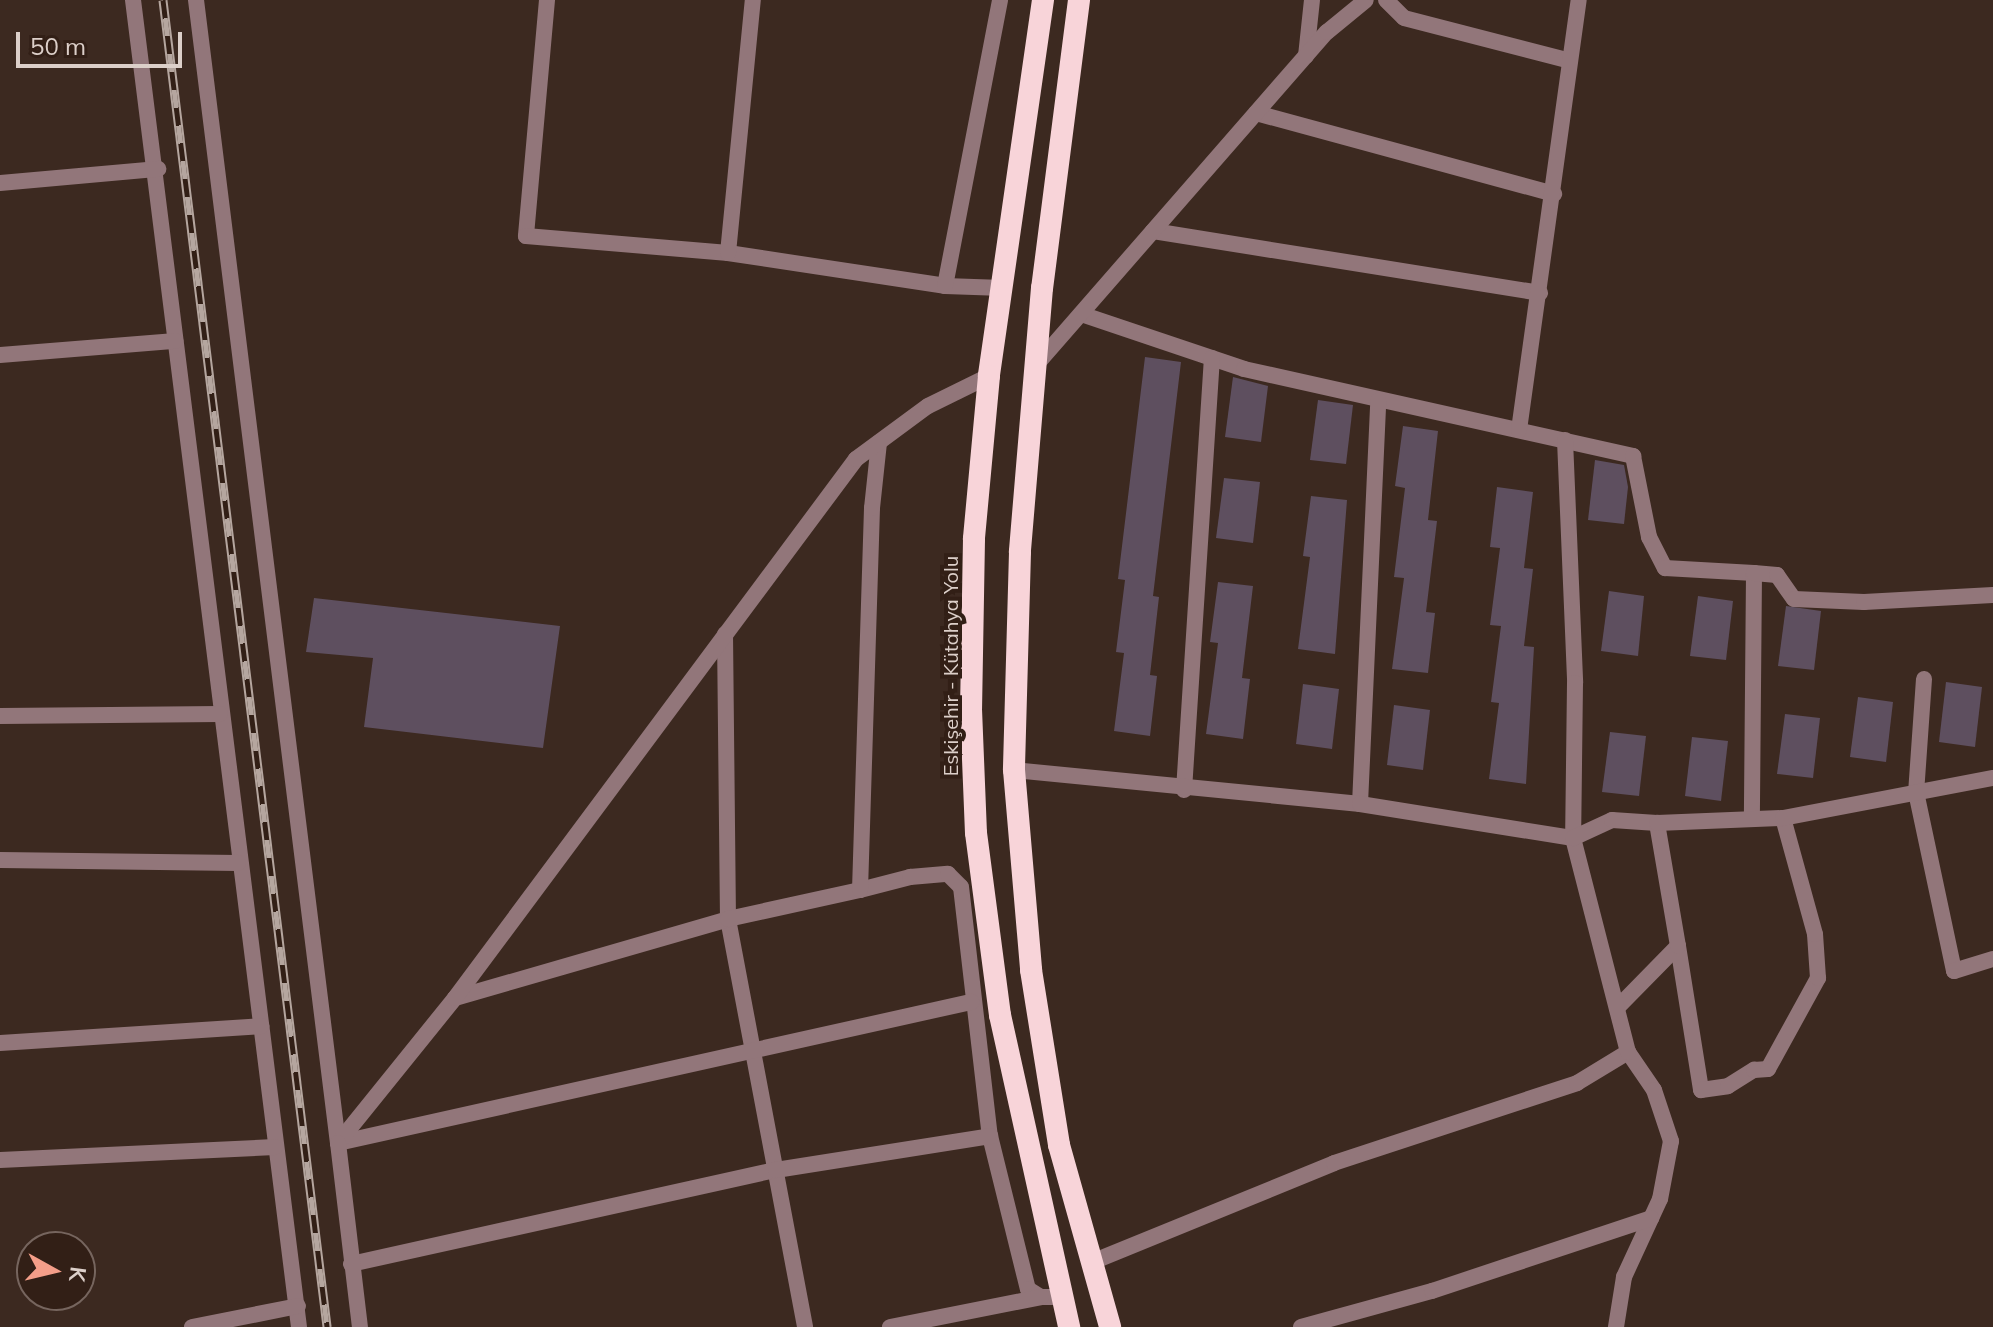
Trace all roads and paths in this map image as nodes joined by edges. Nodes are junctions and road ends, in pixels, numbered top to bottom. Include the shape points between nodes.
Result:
1 (133, 0) edge
2 (196, 0) edge
3 (547, 0) edge
4 (753, 0) edge
5 (1000, 0) edge
6 (1043, 0) edge
7 (1079, 0) edge
8 (1312, 0) edge
9 (1366, 0) edge
10 (1386, 0) edge
11 (1579, 0) edge
12 (1306, 56) junction
13 (1570, 61) junction
14 (1256, 113) junction
15 (158, 169) junction
16 (0, 183) edge
17 (1554, 194) junction
18 (1153, 231) junction
19 (728, 253) junction
20 (945, 286) junction
21 (1003, 288) junction
22 (1540, 293) junction
23 (1081, 314) junction
24 (175, 341) junction
25 (0, 355) edge
26 (1212, 358) junction
27 (1036, 365) junction
28 (989, 376) junction
29 (1378, 400) junction
30 (1519, 430) junction
31 (1565, 440) junction
32 (879, 442) junction
33 (1754, 573) junction
34 (1993, 595) edge
35 (725, 634) junction
36 (1924, 679) dead end
37 (220, 714) junction
38 (0, 716) edge
39 (1014, 770) junction
40 (1993, 778) edge
41 (1184, 790) junction
42 (1916, 792) junction
43 (1360, 804) junction
44 (1752, 817) junction
45 (1783, 818) junction
46 (1657, 823) junction
47 (1573, 838) junction
48 (0, 860) edge
49 (238, 863) junction
50 (860, 890) junction
51 (728, 919) junction
52 (1678, 946) junction
53 (1993, 959) edge
54 (455, 998) junction
55 (971, 1002) junction
56 (1617, 1008) junction
57 (261, 1026) junction
58 (0, 1043) edge
59 (753, 1048) junction
60 (1628, 1052) junction
61 (990, 1136) junction
62 (338, 1143) junction
63 (275, 1147) junction
64 (0, 1160) edge
65 (776, 1170) junction
66 (1651, 1218) junction
67 (1092, 1262) junction
68 (351, 1264) junction
69 (1051, 1297) junction
70 (298, 1306) junction
71 (192, 1327) edge
72 (299, 1327) edge
73 (360, 1327) edge
74 (805, 1327) edge
75 (890, 1327) edge
76 (1069, 1327) edge
77 (1110, 1327) edge
78 (1301, 1327) edge
79 (1616, 1327) edge

1 - 15 street
2 - 62 street
3 - 19 street via 526,236
4 - 19 street
5 - 20 street
6 - 21 highway, Eskişehir - Kütahya Yolu
7 - 27 highway
8 - 12 street
9 - 12 street
10 - 13 street via 1404,18
11 - 13 street
12 - 14 street
13 - 17 street
14 - 17 street
14 - 18 street
15 - 16 street
15 - 24 street
17 - 22 street
18 - 22 street
18 - 23 street
19 - 20 street
20 - 21 street
21 - 28 highway, Eskişehir - Kütahya Yolu
22 - 30 street
23 - 26 street
23 - 27 street
24 - 25 street
24 - 37 street
26 - 29 street
26 - 41 street
27 - 39 highway via 1020,552
28 - 32 street via 928,406
28 - 69 highway, Eskişehir - Kütahya Yolu via 974,539 971,709 976,833 1000,1015
29 - 30 street
29 - 43 street
30 - 31 street
31 - 33 street via 1633,456 1649,537 1665,568
31 - 47 street via 1575,683
32 - 35 street via 856,459
32 - 50 street via 872,508
33 - 34 street via 1777,575 1794,599
33 - 44 street
35 - 51 street
35 - 54 street
36 - 42 street
37 - 38 street
37 - 49 street
39 - 41 street
39 - 67 highway via 1031,970 1052,1101
40 - 42 street
41 - 43 street
42 - 45 street
42 - 53 street via 1954,971
43 - 47 street
44 - 45 street
44 - 46 street
45 - 52 street via 1815,934 1818,978 1768,1069 1754,1070 1728,1086 1701,1090
46 - 47 street via 1612,820
46 - 52 street
47 - 56 street
48 - 49 street
49 - 57 street
50 - 51 street
50 - 55 street via 948,874 961,887
51 - 54 street
51 - 59 street
52 - 56 street
54 - 62 street
55 - 59 street
55 - 61 street
56 - 60 street
57 - 58 street
57 - 63 street
59 - 62 street
59 - 65 street
60 - 66 street via 1654,1090 1671,1141
60 - 67 street via 1577,1083 1334,1163
61 - 65 street
61 - 69 street via 1028,1289
62 - 68 street
63 - 64 street
63 - 70 street
65 - 68 street
65 - 74 street
66 - 78 street via 1432,1291
66 - 79 street via 1624,1277
67 - 77 highway
68 - 73 street
69 - 75 street
69 - 76 highway, Eskişehir - Kütahya Yolu
70 - 71 street
70 - 72 street

